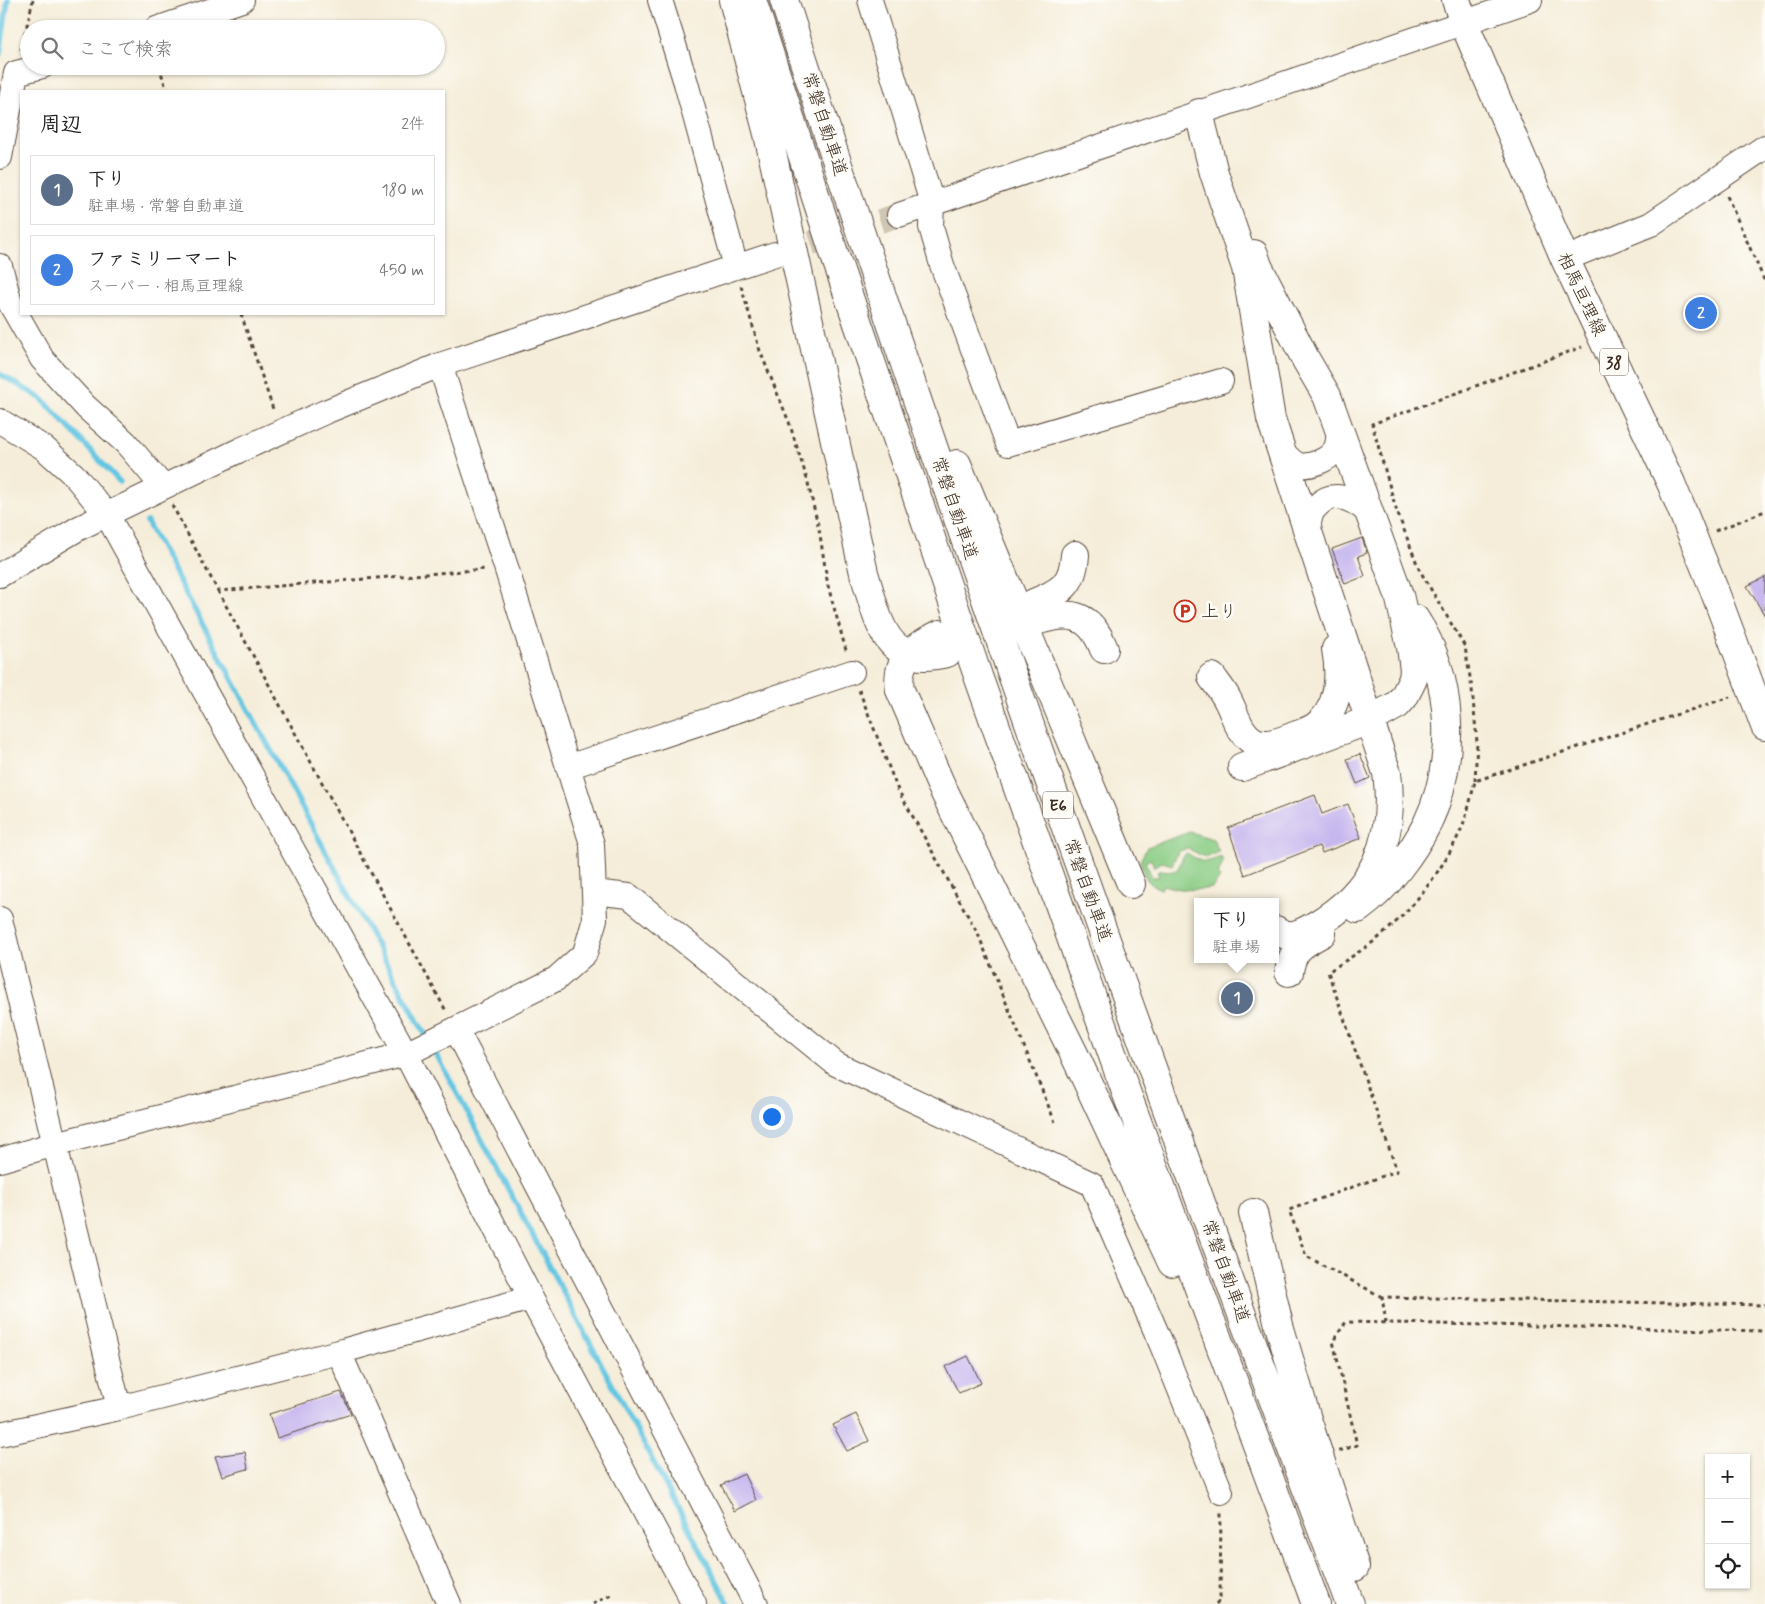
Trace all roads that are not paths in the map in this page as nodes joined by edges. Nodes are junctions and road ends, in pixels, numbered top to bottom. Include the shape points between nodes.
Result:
1 (242, 0) edge
2 (660, 0) edge
3 (733, 0) edge
4 (752, 0) edge
5 (784, 0) edge
6 (870, 0) edge
7 (1530, 0) edge
8 (1460, 11) edge
9 (183, 20) edge
10 (20, 72) edge
11 (1199, 113) junction
12 (1765, 147) edge
13 (0, 157) edge
14 (932, 203) junction
15 (899, 215) tunnel mouth
16 (866, 246) junction
17 (775, 254) tunnel mouth
18 (1565, 259) junction
19 (0, 266) edge
20 (736, 267) junction
21 (440, 364) junction
22 (1221, 381) dead end
23 (0, 420) edge
24 (1339, 432) junction
25 (1281, 450) junction
26 (163, 487) junction
27 (1368, 512) junction
28 (107, 515) junction
29 (1308, 531) junction
30 (1075, 555) dead end
31 (0, 576) edge
32 (1399, 595) junction
33 (1333, 610) junction
34 (944, 643) dead end
35 (1104, 649) dead end
36 (909, 654) junction
37 (852, 672) dead end
38 (1212, 677) dead end
39 (1370, 720) junction
40 (1765, 726) edge
41 (568, 767) junction
42 (1242, 767) dead end
43 (1131, 884) dead end
44 (594, 892) junction
45 (0, 919) edge
46 (1279, 932) edge
47 (1289, 972) dead end
48 (456, 1029) junction
49 (406, 1054) junction
50 (56, 1144) junction
51 (0, 1160) edge
52 (1253, 1213) dead end
53 (531, 1298) junction
54 (339, 1352) junction
55 (119, 1408) junction
56 (0, 1434) edge
57 (1221, 1492) road end
58 (1290, 1538) junction
59 (449, 1604) edge
60 (694, 1604) edge
61 (756, 1604) edge
62 (1316, 1604) edge
63 (1350, 1604) edge
64 (1367, 1604) edge

1 - 9 street
2 - 20 street
3 - 36 main road via 768,134 864,572 880,626 896,648
4 - 58 main road, 常磐自動車道 / E6 via 981,686
5 - 16 main road, 常磐自動車道 / E6
6 - 14 street
7 - 8 street
8 - 11 street
8 - 18 main road, 相馬亘理線 / 38
10 - 13 street via 16,73
11 - 14 street
11 - 24 main road via 1226,171 1258,266 1327,396
11 - 25 main road via 1214,173 1246,268 1271,419
12 - 18 street via 1651,224
14 - 15 street
14 - 22 street via 931,227 942,265 1008,444
16 - 43 main road
16 - 63 main road, 常磐自動車道 / E6 via 1012,676 1145,1050
17 - 20 street
18 - 40 main road, 相馬亘理線 / 38 via 1671,483
19 - 26 street via 10,303 42,359 126,443
20 - 21 street
21 - 26 street
21 - 41 street
23 - 28 street via 44,448 74,475
24 - 25 street via 1335,450 1314,464 1299,465
24 - 27 main road
25 - 29 main road
26 - 28 street
27 - 29 street via 1356,502 1335,497 1321,502 1311,513
27 - 32 main road
28 - 31 street
28 - 49 street
29 - 33 main road
30 - 35 main road via 1070,580 1037,611 1082,618 1092,626
32 - 39 main road via 1412,648 1413,679 1397,705
32 - 47 main road via 1422,630 1444,692 1446,761 1438,794 1427,824 1388,883 1363,906 1299,948 1291,958
33 - 38 main road via 1337,692 1329,712 1316,726 1277,743 1259,744 1239,726 1227,698
33 - 39 main road
34 - 36 main road via 933,656
36 - 58 main road via 898,677 900,690 936,774 1166,1250
37 - 41 street
39 - 42 main road
39 - 46 main road via 1387,773 1390,797 1389,825 1374,868 1361,888 1329,918 1301,934 1292,936
41 - 44 street via 592,844
44 - 48 street via 595,919 585,953 556,979
44 - 57 street via 629,896 836,1064 1092,1184
45 - 50 street
48 - 49 street
48 - 61 street
49 - 50 street
49 - 53 street
50 - 51 street
50 - 55 street
52 - 64 main road via 1279,1325
53 - 54 street
53 - 60 street
54 - 55 street
54 - 59 street
55 - 56 street
58 - 62 main road, 常磐自動車道 / E6

